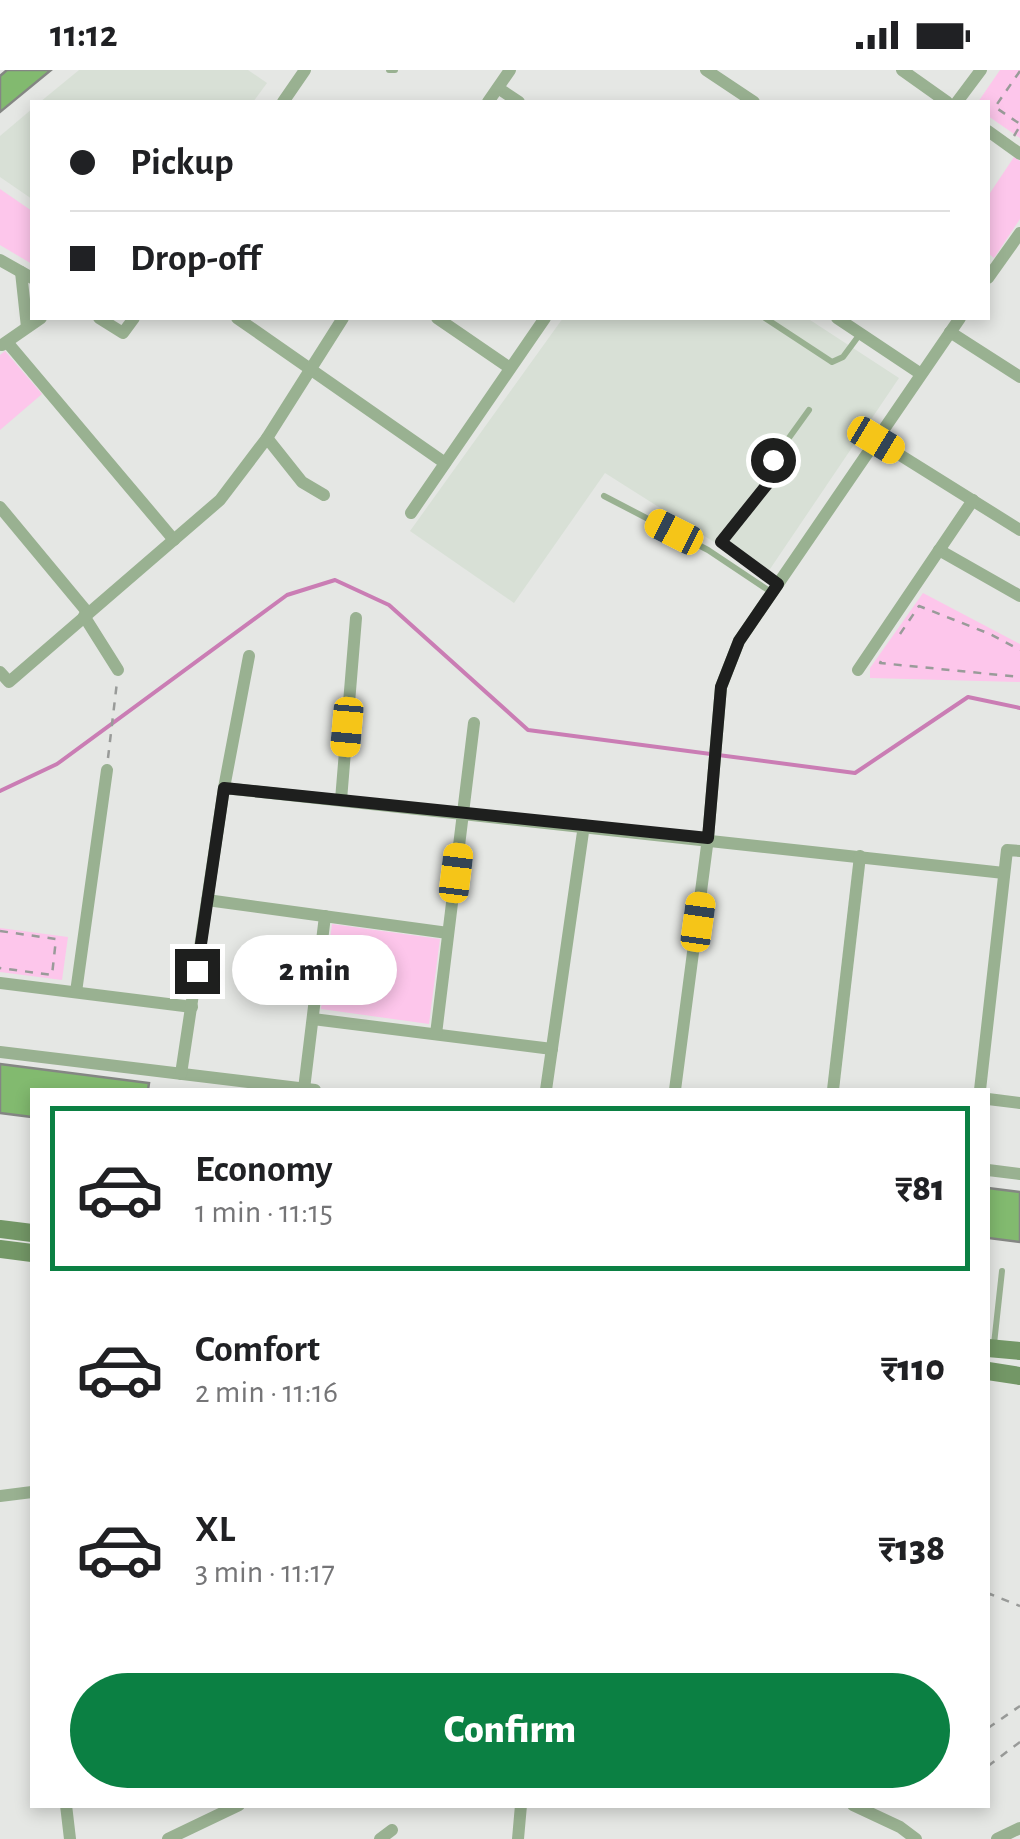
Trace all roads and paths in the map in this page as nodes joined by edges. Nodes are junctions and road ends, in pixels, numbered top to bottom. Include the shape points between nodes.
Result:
1 (510, 70) edge
2 (706, 70) edge
3 (902, 70) edge
4 (981, 70) edge
5 (298, 72) edge
6 (1020, 72) edge
7 (498, 88) junction
8 (284, 100) edge
9 (489, 100) edge
10 (517, 100) edge
11 (751, 100) edge
12 (944, 100) edge
13 (959, 100) edge
14 (1020, 124) edge
15 (990, 132) edge
16 (1020, 154) edge
17 (1020, 233) edge
18 (0, 260) edge
19 (990, 269) edge
20 (27, 275) edge
21 (39, 320) edge
22 (102, 320) edge
23 (133, 320) edge
24 (240, 320) edge
25 (342, 320) edge
26 (440, 320) edge
27 (543, 320) edge
28 (768, 320) edge
29 (841, 320) edge
30 (959, 320) edge
31 (27, 327) junction
32 (950, 332) junction
33 (861, 333) junction
34 (3, 344) edge
35 (309, 368) junction
36 (510, 368) junction
37 (922, 374) junction
38 (1020, 378) edge
39 (808, 410) dead end
40 (267, 438) junction
41 (876, 440) junction
42 (446, 463) junction
43 (324, 495) dead end
44 (604, 496) dead end
45 (973, 500) junction
46 (0, 508) edge
47 (411, 514) dead end
48 (1020, 530) edge
49 (174, 540) junction
50 (939, 550) junction
51 (775, 588) junction
52 (1020, 596) edge
53 (86, 614) junction
54 (356, 618) dead end
55 (900, 634) dead end
56 (890, 649) dead end
57 (1020, 650) edge
58 (248, 656) dead end
59 (118, 670) joint
60 (858, 670) dead end
61 (0, 672) edge
62 (1020, 677) edge
63 (474, 724) dead end
64 (107, 770) joint
65 (224, 788) junction
66 (341, 800) junction
67 (464, 812) junction
68 (584, 825) junction
69 (708, 838) junction
70 (1020, 851) edge
71 (860, 856) junction
72 (1004, 872) junction
73 (207, 900) junction
74 (325, 916) junction
75 (0, 932) edge
76 (448, 933) junction
77 (0, 968) edge
78 (0, 983) edge
79 (76, 992) junction
80 (192, 1007) junction
81 (313, 1019) junction
82 (436, 1034) junction
83 (552, 1048) junction
84 (0, 1052) edge
85 (181, 1074) junction
86 (296, 1088) edge
87 (304, 1088) edge
88 (546, 1088) edge
89 (675, 1088) edge
90 (833, 1088) edge
91 (980, 1088) edge
92 (990, 1099) edge
93 (1020, 1103) edge
94 (990, 1170) edge
95 (1020, 1174) edge
96 (0, 1229) edge
97 (30, 1233) edge
98 (0, 1249) edge
99 (30, 1253) edge
100 (1002, 1271) dead end
101 (990, 1348) edge
102 (1020, 1351) edge
103 (990, 1371) edge
104 (1020, 1376) edge
105 (30, 1492) edge
106 (0, 1496) edge
107 (990, 1594) edge
108 (1020, 1606) edge
109 (1020, 1706) edge
110 (990, 1727) edge
111 (1020, 1742) edge
112 (990, 1764) edge
113 (66, 1808) edge
114 (233, 1808) edge
115 (520, 1808) edge
116 (860, 1808) edge
117 (1020, 1828) edge
118 (392, 1830) dead end
119 (70, 1839) edge
120 (168, 1839) edge
121 (380, 1839) edge
122 (518, 1839) edge
123 (916, 1839) edge
124 (997, 1839) edge

1 - 7 street
2 - 11 street
3 - 12 street
4 - 13 street
5 - 8 street
6 - 14 path via 995,108
7 - 9 street
7 - 10 street
15 - 16 street
17 - 19 street
18 - 20 street
20 - 31 street
21 - 31 street
22 - 23 street via 124,333
24 - 35 street
25 - 35 street
26 - 36 street
27 - 36 street
28 - 33 lane via 832,362
29 - 33 street
30 - 32 street
31 - 34 street
32 - 37 street
32 - 38 street
33 - 37 street
34 - 49 street
35 - 40 street
35 - 42 street
36 - 42 street
37 - 41 street
39 - 51 lane via 773,460 777,472 721,542
40 - 43 street via 302,482
40 - 49 street via 220,500
41 - 45 street
41 - 51 street
42 - 47 street
44 - 51 lane
45 - 48 street
45 - 50 street
46 - 53 street
49 - 53 street
50 - 52 street
50 - 60 street
51 - 69 street via 739,641 721,687
53 - 59 street
53 - 61 street via 9,682
54 - 66 street
55 - 57 path via 920,606
56 - 62 path via 880,663
58 - 65 street
59 - 64 path
63 - 67 street
64 - 79 street
65 - 66 street
65 - 73 street
66 - 67 street
67 - 68 street
67 - 76 street
68 - 69 street
68 - 83 street
69 - 71 street
69 - 89 street
70 - 72 street via 1006,850
71 - 72 street
71 - 90 street
72 - 91 street
73 - 74 street
73 - 80 street
74 - 76 street
74 - 81 street
75 - 77 path via 56,939 52,975
76 - 82 street
78 - 79 street
79 - 80 street
80 - 85 street
81 - 82 street
81 - 87 street
82 - 83 street
83 - 88 street
84 - 85 street
85 - 86 street
92 - 93 street
94 - 95 street
96 - 97 main road
98 - 99 main road
100 - 101 lane
101 - 102 main road
103 - 104 main road
105 - 106 street
107 - 108 path
109 - 110 path
111 - 112 path
113 - 119 street
114 - 120 street
115 - 122 street
116 - 123 street
117 - 124 street
118 - 121 street

